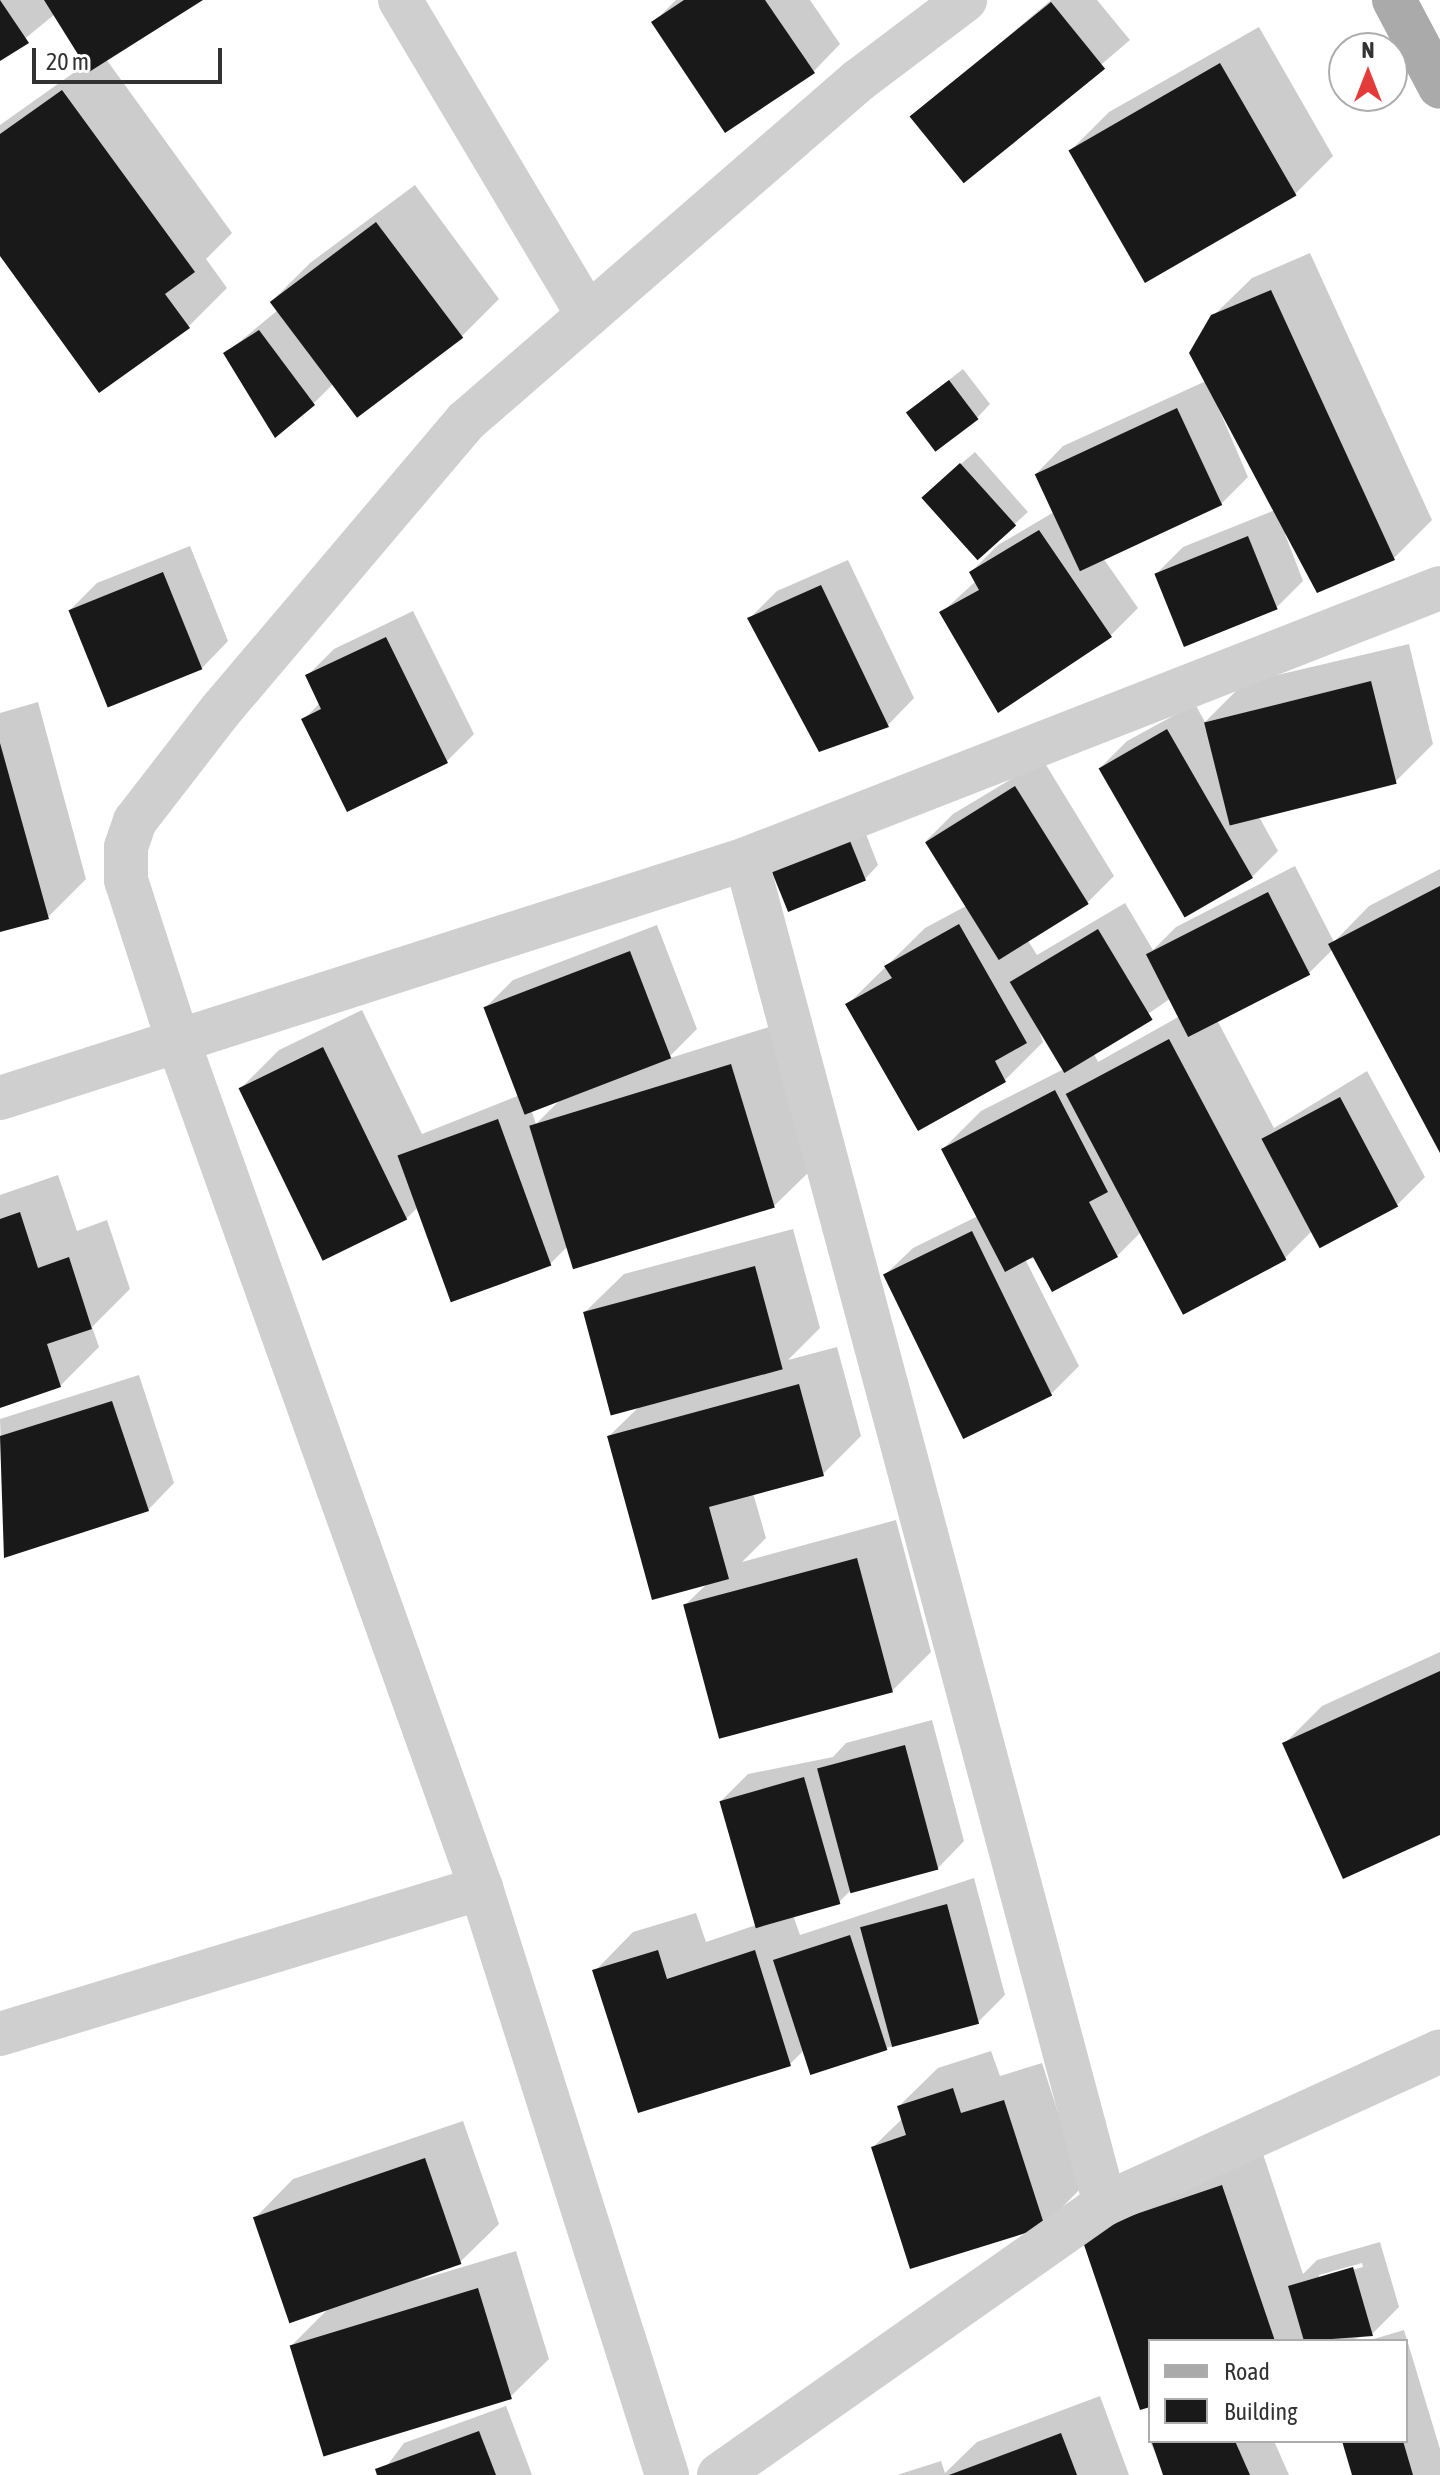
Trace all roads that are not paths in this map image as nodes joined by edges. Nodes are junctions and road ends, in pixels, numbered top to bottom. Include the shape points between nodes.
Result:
1 (400, 0) edge
2 (965, 0) edge
3 (1394, 0) edge
4 (1440, 87) edge
5 (588, 315) junction
6 (1440, 588) edge
7 (746, 859) junction
8 (178, 1041) junction
9 (0, 1098) edge
10 (481, 1888) junction
11 (0, 2034) edge
12 (1440, 2051) edge
13 (1105, 2204) junction
14 (667, 2475) edge
15 (719, 2475) edge

1 - 5 street
2 - 5 street via 859,80
3 - 4 main road
5 - 8 street via 466,421 135,821 126,880
6 - 7 street
7 - 8 street
7 - 13 street
8 - 9 street
8 - 10 street
10 - 11 street
10 - 14 street
12 - 13 street
13 - 15 street

